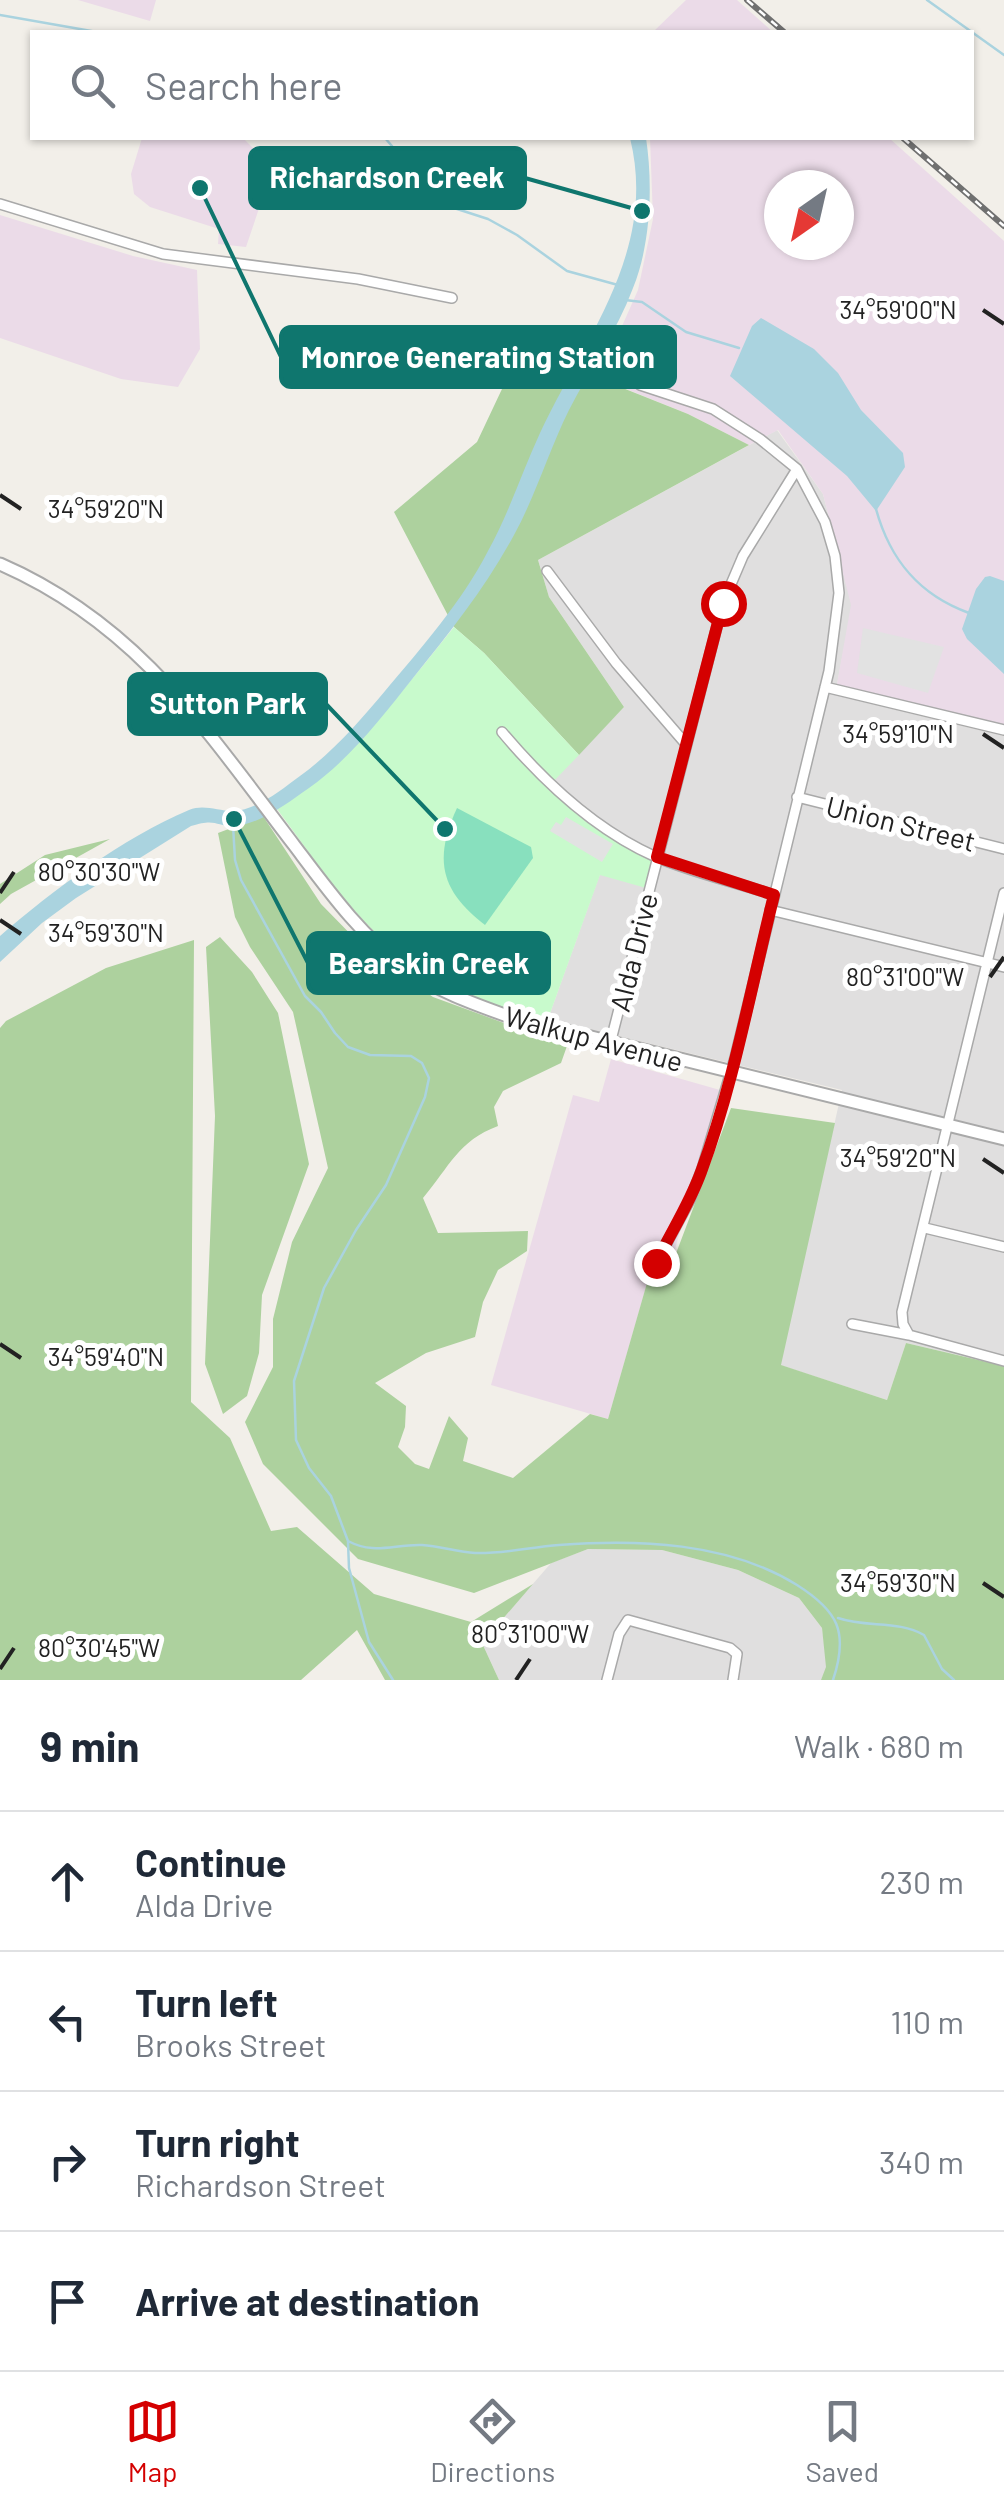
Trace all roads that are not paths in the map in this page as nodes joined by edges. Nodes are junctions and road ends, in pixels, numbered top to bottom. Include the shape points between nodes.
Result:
1 (0, 204) edge
2 (452, 298) dead end
3 (640, 385) dead end
4 (798, 470) junction
5 (0, 564) edge
6 (547, 571) dead end
7 (825, 687) junction
8 (1004, 730) edge
9 (502, 732) dead end
10 (684, 743) junction
11 (797, 797) junction
12 (1004, 848) edge
13 (657, 857) junction
14 (1004, 893) edge
15 (774, 895) junction
16 (770, 910) junction
17 (987, 963) junction
18 (1004, 967) edge
19 (610, 1044) junction
20 (730, 1072) junction
21 (948, 1125) junction
22 (1004, 1139) edge
23 (925, 1228) junction
24 (1004, 1247) edge
25 (656, 1263) dead end
26 (852, 1324) dead end
27 (909, 1335) junction
28 (1004, 1361) edge
29 (607, 1680) edge
30 (733, 1680) edge

1 - 2 street via 162,254 358,278
3 - 4 street via 713,410
4 - 7 street via 826,522 835,556 839,592
4 - 10 street, Alda Drive via 733,577
5 - 19 street, Walkup Avenue via 68,598 145,661 195,713 339,906 409,971 494,1012
6 - 10 street
7 - 8 street
7 - 11 street
9 - 13 street via 590,820
10 - 13 street, Alda Drive
11 - 12 street, Union Street
11 - 15 street
13 - 15 street
13 - 19 street, Alda Drive
14 - 17 street
15 - 16 street
16 - 17 street
16 - 20 street
17 - 18 street
17 - 21 street
19 - 20 street, Walkup Avenue
20 - 21 street, Walkup Avenue
20 - 25 street via 690,1200
21 - 22 street, Walkup Avenue
21 - 23 street
23 - 24 street
23 - 27 street via 902,1312
26 - 27 street
27 - 28 street
29 - 30 street via 628,1620 730,1648 737,1654

